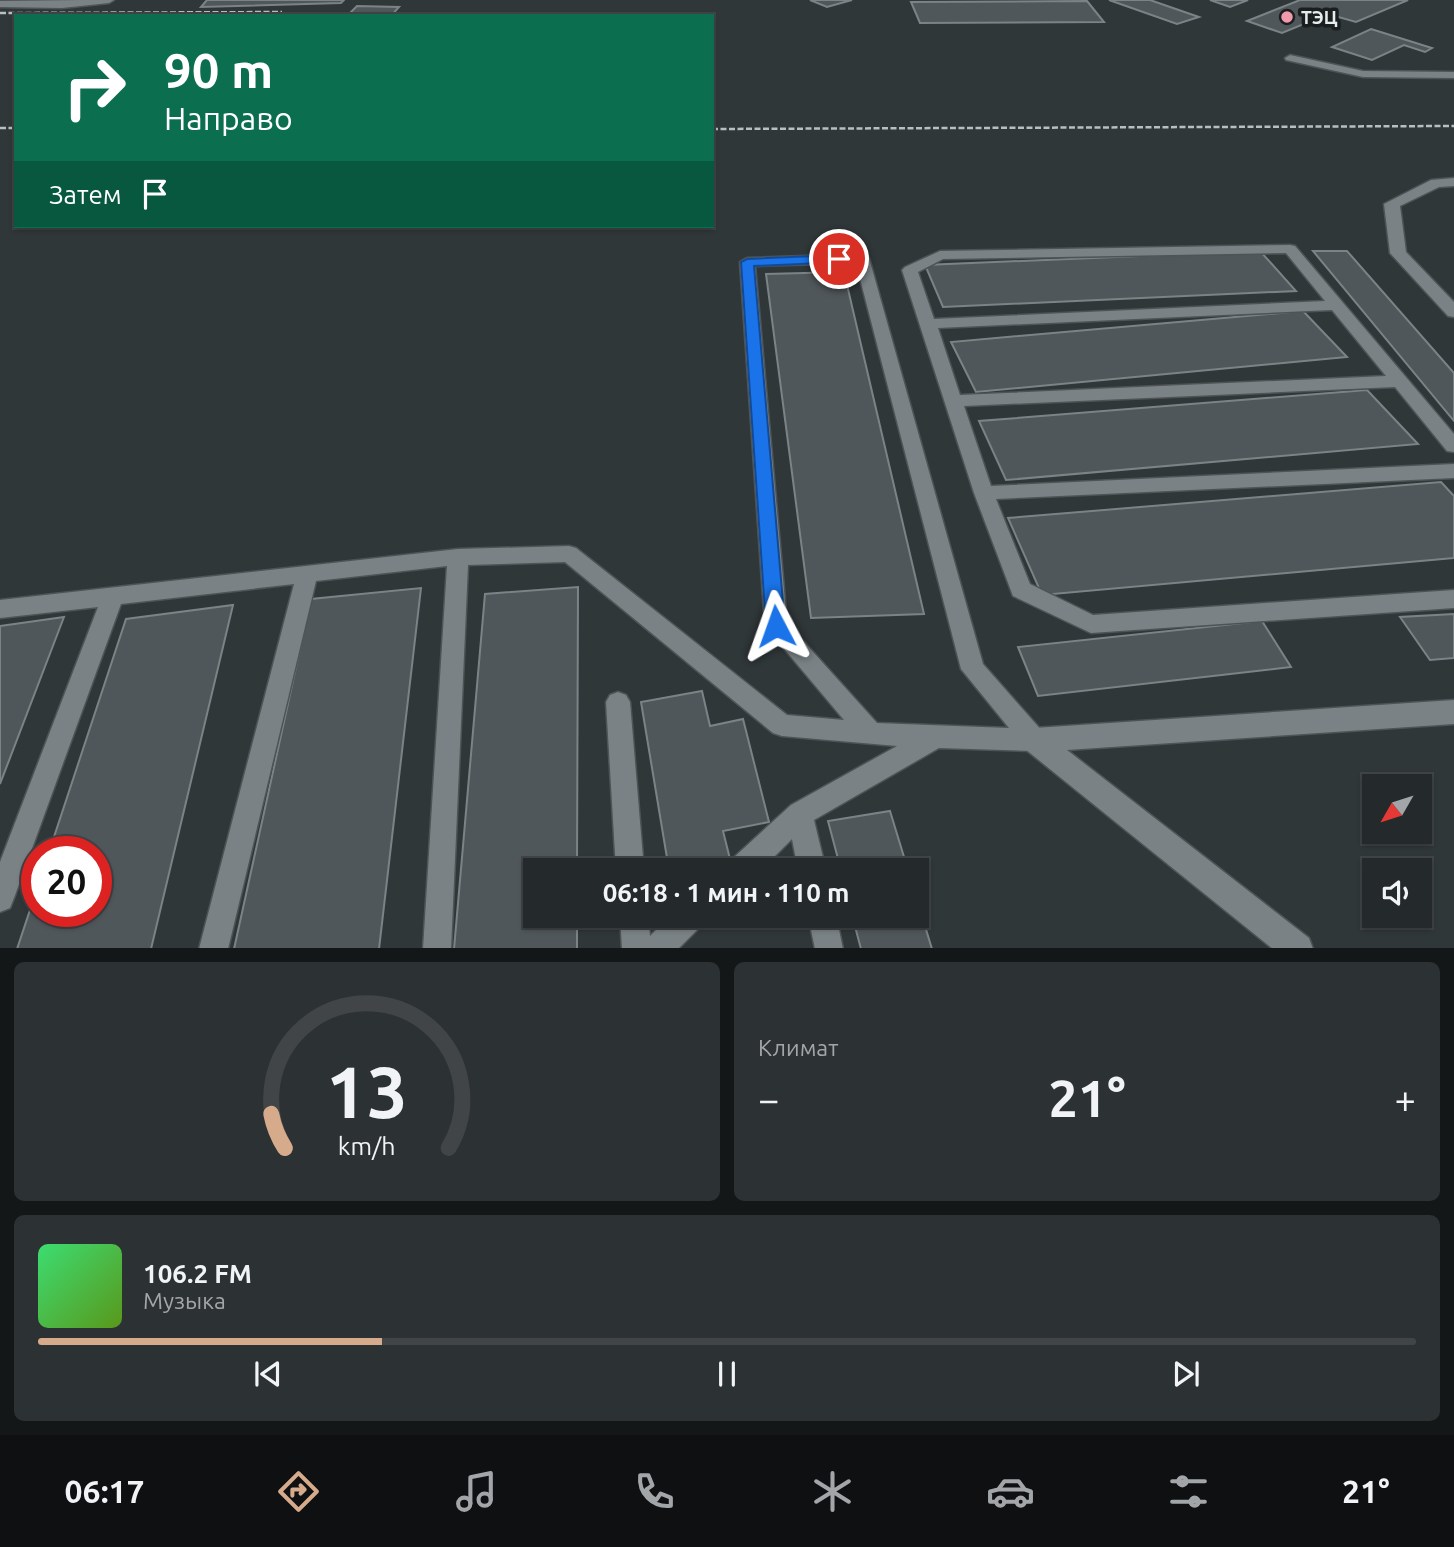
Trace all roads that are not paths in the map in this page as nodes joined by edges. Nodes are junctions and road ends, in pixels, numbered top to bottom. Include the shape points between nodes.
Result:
1 (109, 0) edge
2 (0, 4) edge
3 (1290, 58) dead end
4 (1454, 75) edge
5 (1454, 182) edge
6 (1336, 305) junction
7 (1454, 312) edge
8 (927, 324) junction
9 (1397, 381) junction
10 (955, 401) junction
11 (1454, 446) edge
12 (1454, 471) edge
13 (984, 493) junction
14 (458, 557) junction
15 (307, 573) junction
16 (112, 598) junction
17 (1454, 599) edge
18 (0, 609) edge
19 (618, 702) dead end
20 (1454, 712) edge
21 (871, 734) junction
22 (938, 735) junction
23 (1034, 740) junction
24 (800, 814) junction
25 (629, 858) edge
26 (754, 858) edge
27 (809, 858) edge
28 (0, 898) edge
29 (635, 928) edge
30 (678, 928) edge
31 (825, 928) edge
32 (213, 948) edge
33 (438, 948) edge
34 (636, 948) edge
35 (657, 948) edge
36 (829, 948) edge
37 (1298, 948) edge

1 - 2 lane
3 - 4 lane via 1363,74
5 - 7 street via 1436,183 1392,204 1398,253
6 - 8 lane
6 - 8 lane via 1290,248 940,255 910,270
6 - 9 lane
8 - 10 lane
9 - 10 lane
9 - 11 lane
10 - 13 lane
12 - 13 lane
13 - 17 lane via 1021,590 1091,624
14 - 15 lane
14 - 21 lane via 569,554 782,726
14 - 33 lane
15 - 16 lane
15 - 32 lane
16 - 18 lane
16 - 28 lane
19 - 25 lane
20 - 23 street
21 - 22 lane
21 - 23 lane via 776,626 747,262 862,258 973,669
22 - 23 lane
22 - 24 lane
23 - 37 street
24 - 26 lane
24 - 27 lane
29 - 34 lane
30 - 35 lane
31 - 36 lane

